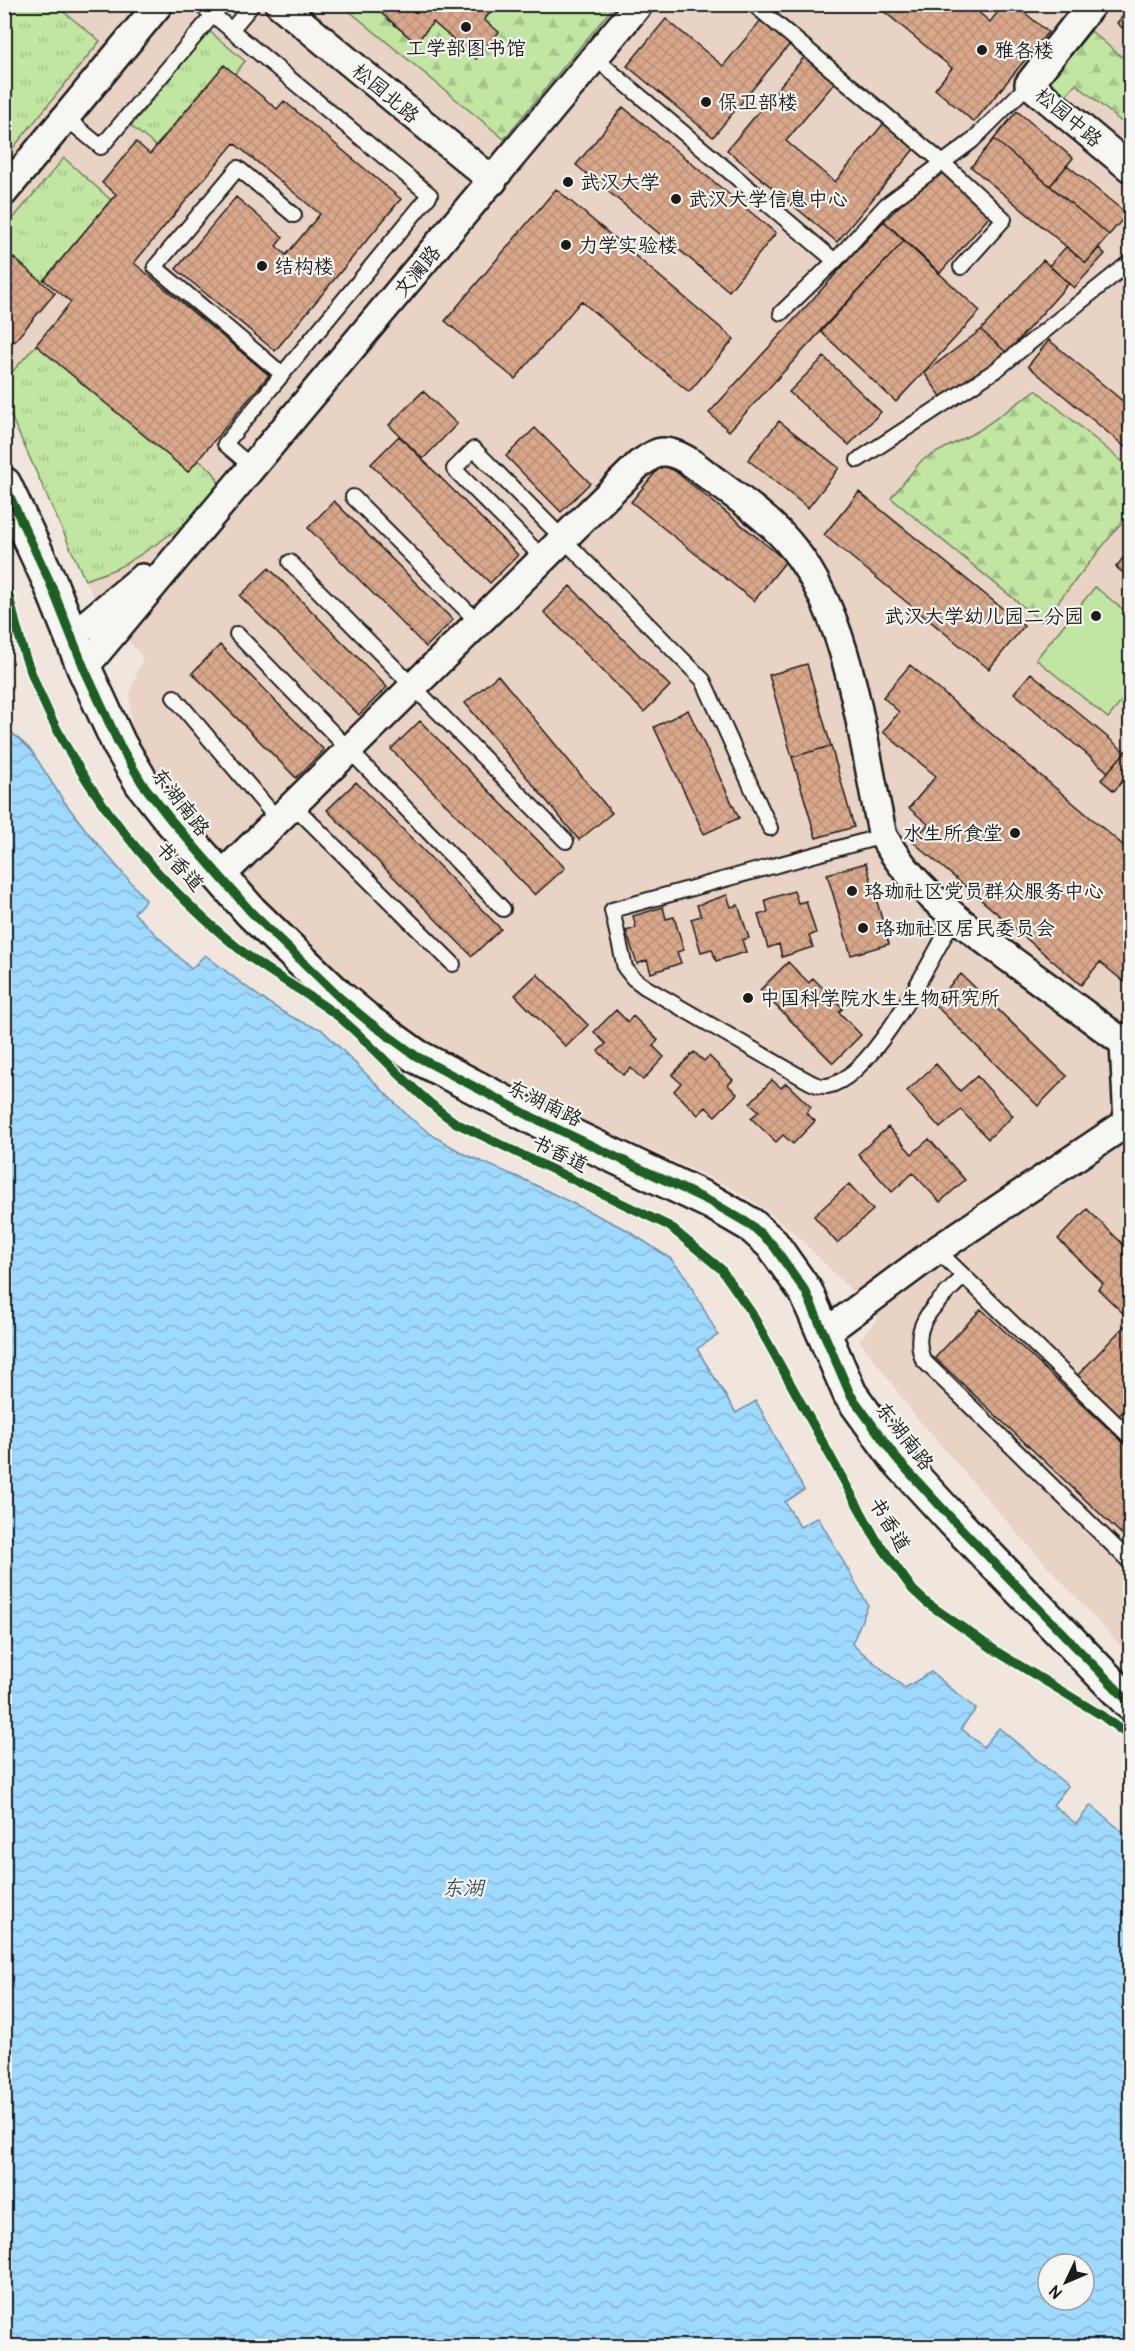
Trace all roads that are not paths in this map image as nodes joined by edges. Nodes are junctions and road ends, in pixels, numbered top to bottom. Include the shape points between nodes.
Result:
1 (159, 4) edge
2 (200, 4) edge
3 (253, 4) edge
4 (279, 4) edge
5 (639, 4) edge
6 (753, 4) edge
7 (1092, 4) edge
8 (213, 15) junction
9 (231, 30) junction
10 (595, 58) junction
11 (1029, 84) junction
12 (66, 118) junction
13 (943, 163) junction
14 (1131, 168) edge
15 (493, 181) junction
16 (4, 192) edge
17 (294, 215) dead end
18 (835, 261) junction
19 (1131, 262) edge
20 (961, 267) dead end
21 (781, 314) dead end
22 (282, 374) junction
23 (858, 460) dead end
24 (252, 467) junction
25 (4, 484) edge
26 (353, 497) dead end
27 (193, 535) junction
28 (563, 539) junction
29 (544, 559) junction
30 (290, 562) dead end
31 (479, 623) junction
32 (237, 634) dead end
33 (71, 637) junction
34 (84, 668) junction
35 (413, 687) junction
36 (174, 697) dead end
37 (350, 751) junction
38 (286, 813) junction
39 (770, 828) dead end
40 (883, 836) junction
41 (566, 842) dead end
42 (220, 878) junction
43 (503, 909) dead end
44 (954, 918) junction
45 (453, 964) dead end
46 (1127, 1040) edge
47 (1129, 1123) edge
48 (937, 1250) junction
49 (964, 1276) junction
50 (824, 1334) junction
51 (1131, 1437) edge
52 (1131, 1562) edge
53 (1131, 1703) edge

1 - 12 street
2 - 8 lane
3 - 9 lane
4 - 15 street, 松园北路
5 - 10 street, 文澜路
6 - 13 lane
7 - 11 street, 松园中路
8 - 9 lane
8 - 12 lane via 101,147
9 - 22 lane via 430,195
10 - 15 street, 文澜路
10 - 18 lane
11 - 13 lane via 982,133
11 - 14 street, 松园中路
12 - 16 street
13 - 18 lane via 885,205
13 - 20 lane via 1004,219
15 - 24 street, 文澜路
17 - 22 lane via 238,168 155,267
18 - 21 lane
19 - 23 lane via 996,370
22 - 24 lane via 225,444
24 - 27 street, 文澜路
25 - 33 street, 东湖南路
26 - 31 lane
27 - 33 street, 文澜路
27 - 34 street, 文澜路
28 - 29 street
28 - 29 lane via 474,449 454,469
28 - 39 lane via 703,680
28 - 40 street via 639,464 663,452 684,458 768,523 793,547 810,574 843,646
29 - 31 street
30 - 35 lane
31 - 35 street
32 - 37 lane
33 - 34 street, 东湖南路
34 - 42 street, 东湖南路 via 118,744 142,783
35 - 37 street
35 - 41 lane
36 - 38 lane
37 - 38 street
37 - 43 lane
38 - 42 street
38 - 45 lane
40 - 44 street via 894,857
40 - 44 lane via 612,910 625,968 645,987 791,1072 817,1086 829,1086 840,1081 879,1045
42 - 50 street, 东湖南路 via 250,912 339,996 416,1056 532,1117 714,1203 750,1225 789,1266 806,1292
44 - 46 street
46 - 47 street
47 - 48 street
48 - 49 lane
48 - 50 street
49 - 51 lane
49 - 52 lane via 921,1326 918,1341 923,1360
50 - 53 street, 东湖南路 via 850,1394 897,1459

